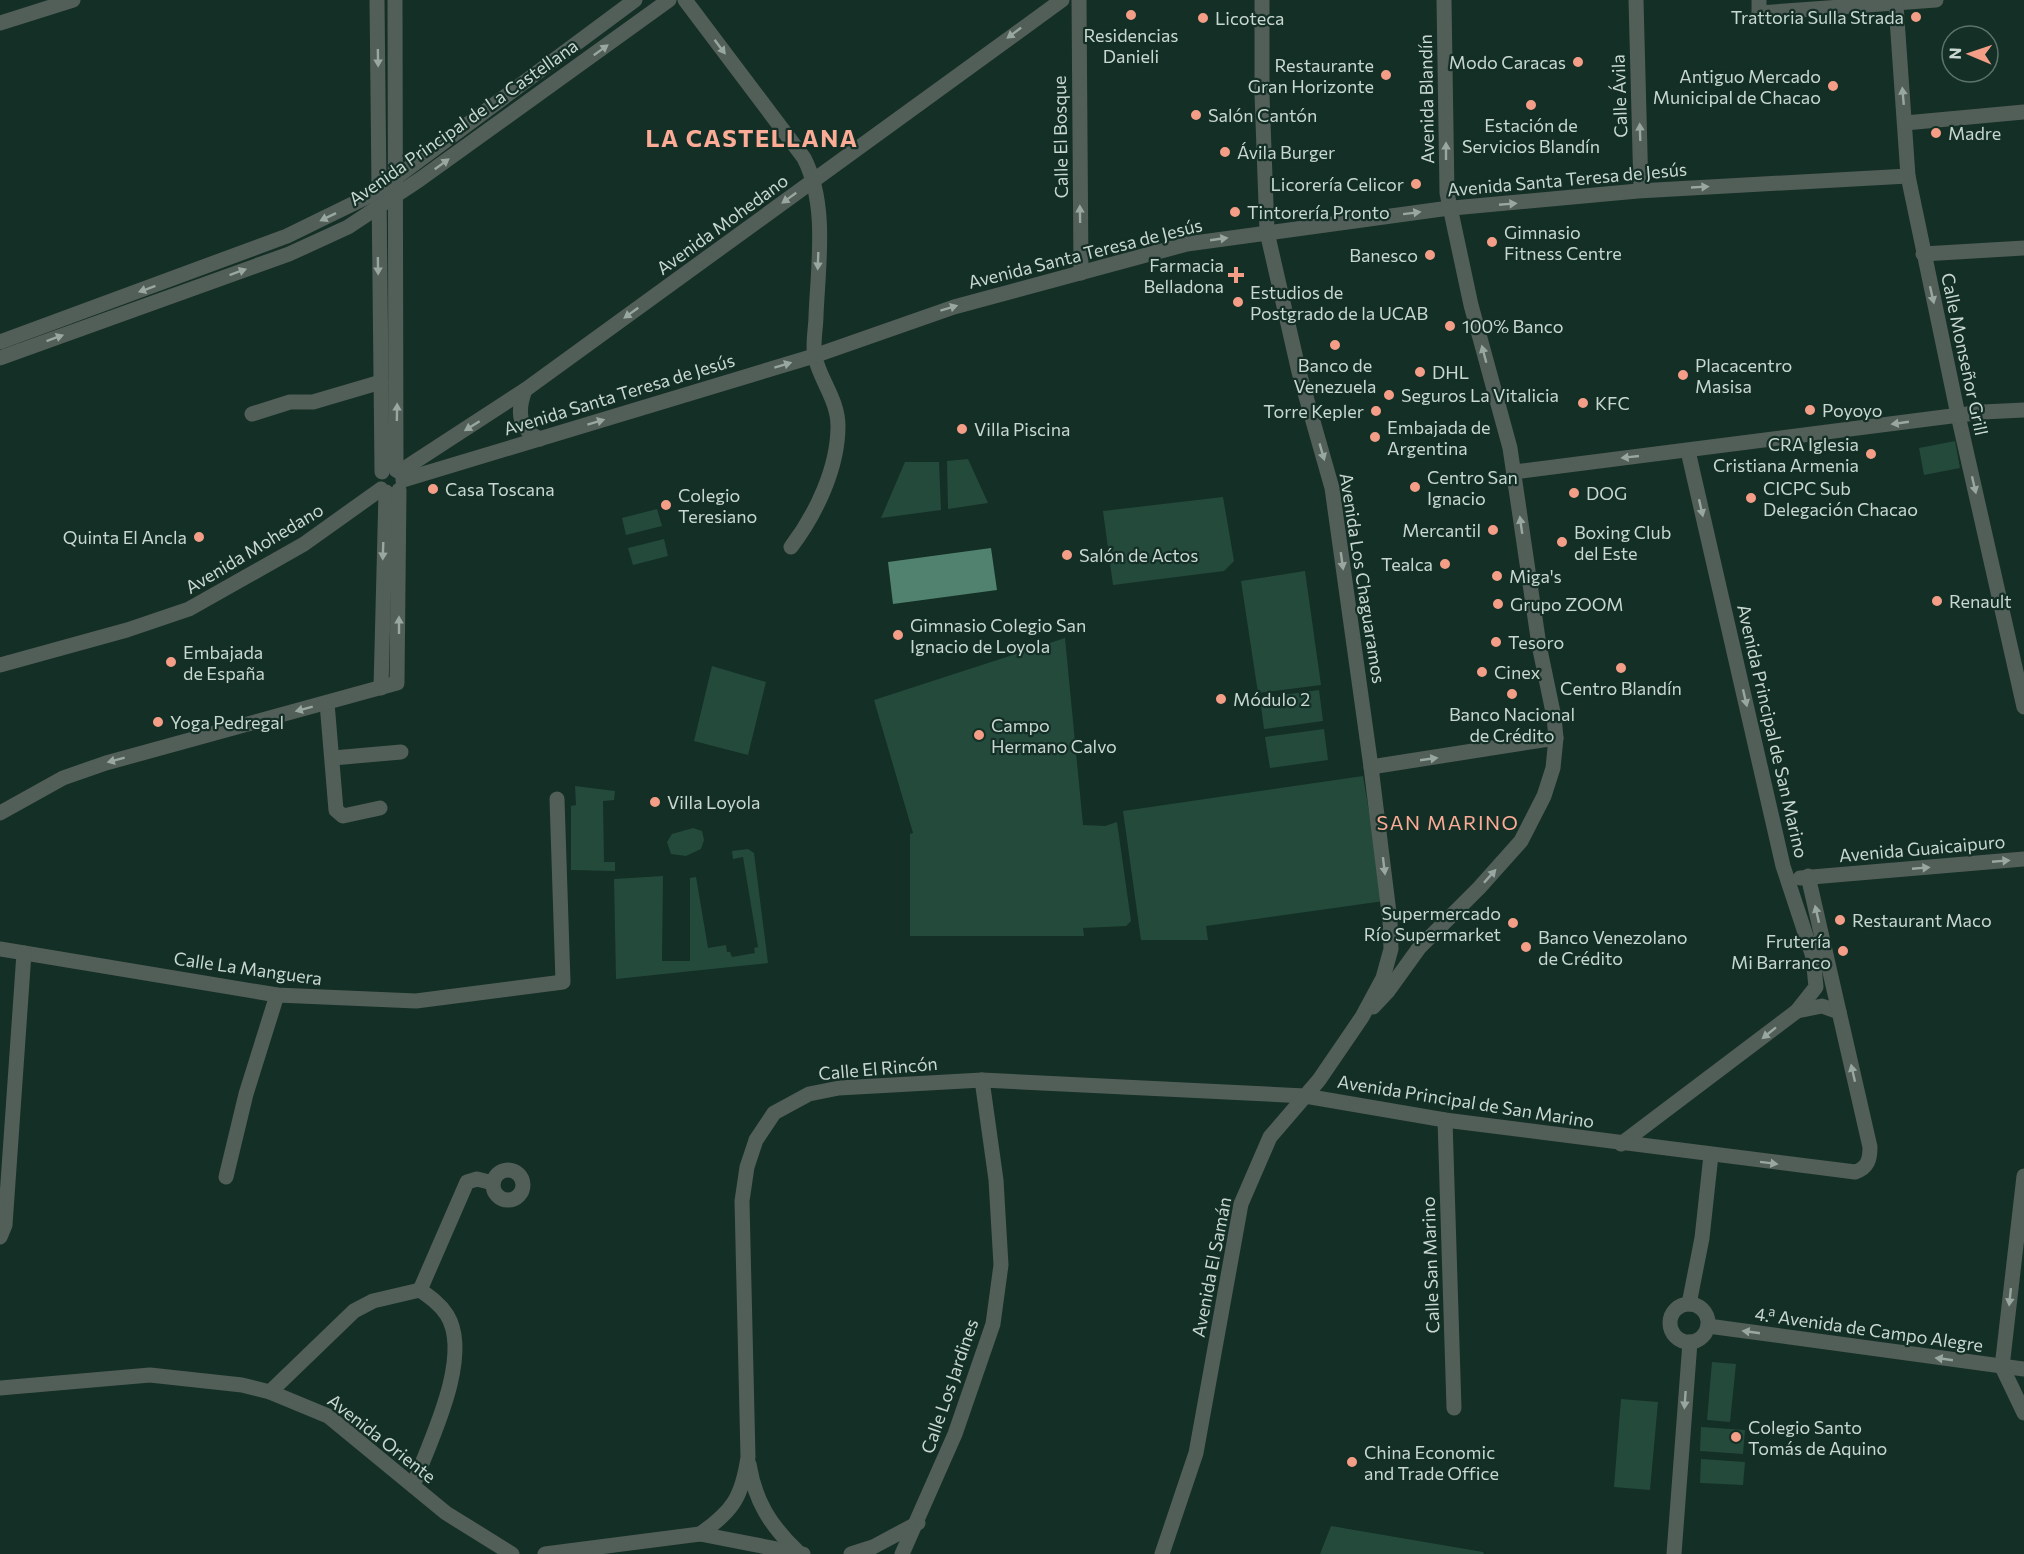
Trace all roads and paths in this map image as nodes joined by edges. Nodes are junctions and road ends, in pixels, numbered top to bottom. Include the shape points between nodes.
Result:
1 (73, 0) edge
2 (377, 0) edge
3 (395, 0) edge
4 (635, 0) edge
5 (669, 0) edge
6 (685, 0) edge
7 (1062, 0) edge
8 (1079, 0) edge
9 (1262, 0) edge
10 (1444, 0) edge
11 (1636, 0) edge
12 (1936, 0) edge
13 (1896, 5) junction
14 (24, 6) edge
15 (1759, 6) edge
16 (0, 23) edge
17 (2024, 112) edge
18 (1905, 123) junction
19 (1908, 176) junction
20 (394, 178) junction
21 (812, 182) junction
22 (379, 189) junction
23 (1641, 190) junction
24 (394, 197) junction
25 (379, 208) junction
26 (1450, 209) junction
27 (1267, 232) junction
28 (2024, 248) edge
29 (1923, 254) junction
30 (1081, 273) junction
31 (0, 342) edge
32 (814, 356) junction
33 (0, 358) edge
34 (381, 382) junction
35 (525, 390) junction
36 (2024, 410) edge
37 (252, 414) dead end
38 (1958, 416) junction
39 (540, 439) junction
40 (1688, 451) junction
41 (1514, 472) junction
42 (392, 481) junction
43 (791, 547) dead end
44 (0, 665) edge
45 (381, 688) junction
46 (327, 703) junction
47 (2024, 707) edge
48 (1556, 738) junction
49 (401, 752) dead end
50 (333, 758) junction
51 (1371, 767) junction
52 (557, 799) dead end
53 (380, 808) dead end
54 (0, 813) edge
55 (2024, 859) edge
56 (1808, 876) junction
57 (1788, 879) junction
58 (1419, 948) junction
59 (0, 949) edge
60 (1391, 949) junction
61 (24, 953) junction
62 (277, 995) junction
63 (1797, 1011) junction
64 (1839, 1012) junction
65 (1362, 1017) junction
66 (982, 1080) junction
67 (1305, 1096) junction
68 (1445, 1120) junction
69 (1622, 1144) junction
70 (1711, 1155) junction
71 (2024, 1176) edge
72 (226, 1177) dead end
73 (493, 1183) dead end
74 (0, 1237) edge
75 (420, 1290) junction
76 (1689, 1304) junction
77 (1708, 1326) junction
78 (1690, 1342) junction
79 (2002, 1367) junction
80 (2024, 1369) edge
81 (0, 1388) edge
82 (270, 1392) junction
83 (1454, 1408) dead end
84 (2024, 1413) edge
85 (748, 1457) junction
86 (413, 1486) junction
87 (918, 1523) junction
88 (700, 1533) junction
89 (800, 1552) edge
90 (512, 1554) edge
91 (545, 1554) edge
92 (851, 1554) edge
93 (902, 1554) edge
94 (1162, 1554) edge
95 (1674, 1554) edge

1 - 14 street
2 -> 22 street
3 - 20 street
4 - 20 street, Avenida Principal de La Castellana
24 -> 5 street, Avenida Principal de La Castellana
6 -> 21 street via 804,158
7 -> 21 street, Avenida Mohedano
30 -> 8 street, Calle El Bosque
9 - 27 street, Avenida Los Chaguaramos
26 -> 10 street, Avenida Blandín via 1446,177
23 -> 11 street, Calle Ávila
12 - 13 street
13 - 15 street
18 -> 13 street, Calle Monseñor Grill
14 - 16 street
17 - 18 street
18 - 19 street, Calle Monseñor Grill
23 -> 19 street, Avenida Santa Teresa de Jesús
19 - 29 street, Calle Monseñor Grill
20 - 22 street, Avenida Principal de La Castellana
20 - 24 street
21 -> 32 street via 819,226
21 -> 35 street, Avenida Mohedano
22 - 25 street
22 -> 31 street, Avenida Principal de La Castellana via 287,236
26 -> 23 street, Avenida Santa Teresa de Jesús
24 - 25 street, Avenida Principal de La Castellana
42 -> 24 street
33 -> 25 street, Avenida Principal de La Castellana via 289,254
25 -> 34 street
27 -> 26 street, Avenida Santa Teresa de Jesús
41 -> 26 street, Avenida Blandín
30 -> 27 street, Avenida Santa Teresa de Jesús via 1187,244
27 -> 51 street, Avenida Los Chaguaramos via 1299,372 1332,488
28 - 29 street
29 -> 38 street, Calle Monseñor Grill
32 -> 30 street, Avenida Santa Teresa de Jesús via 954,307
39 -> 32 street, Avenida Santa Teresa de Jesús
32 - 43 street via 836,413 836,440 821,499
34 - 37 street via 313,402 290,402
34 - 42 street
35 - 39 street via 519,417 529,434
35 -> 42 street, Avenida Mohedano
36 - 38 street
38 -> 40 street
38 -> 47 street, Calle Monseñor Grill
39 - 42 street, Avenida Santa Teresa de Jesús
40 -> 41 street
40 -> 57 street, Avenida Principal de San Marino
48 -> 41 street, Avenida Blandín
42 - 44 street, Avenida Mohedano via 304,544 189,609
42 -> 45 street
45 -> 42 street via 397,683
45 - 46 street
46 - 50 street
46 -> 54 street via 106,763 63,778
51 -> 48 street
58 -> 48 street, Avenida Blandín via 1521,841 1544,796 1553,768
49 - 50 street
50 - 53 street via 336,810 343,816
51 -> 60 street, Avenida Los Chaguaramos
52 - 62 street, Calle La Manguera via 563,982 416,1001
56 -> 55 street, Avenida Guaicaipuro
56 - 57 street, Avenida Guaicaipuro
64 -> 56 street, Avenida Principal de San Marino
57 - 63 street, Avenida Principal de San Marino via 1808,936 1816,980 1813,993
58 - 60 street
58 - 65 street, Avenida Blandín via 1388,991
59 - 61 street, Calle La Manguera
60 - 65 street, Avenida Los Chaguaramos via 1383,978
61 - 62 street, Calle La Manguera
61 - 74 street via 5,1225
62 - 72 street via 246,1094
63 - 64 street via 1822,1006
63 -> 69 street, Avenida Principal de San Marino
70 -> 64 street, Avenida Principal de San Marino via 1844,1172 1855,1172 1865,1166 1870,1147
65 - 67 street, Avenida El Samán
66 - 67 street, Calle El Rincón
66 - 85 street, Calle El Rincón via 839,1088 809,1094 774,1113 756,1140 742,1202
66 - 87 street, Calle Los Jardines via 996,1180 1000,1277 993,1324 977,1373
67 - 68 street, Avenida Principal de San Marino
67 - 94 street, Avenida El Samán via 1270,1137 1241,1204 1196,1453
68 - 69 street, Avenida Principal de San Marino
68 - 83 street, Calle San Marino
69 - 70 street, Avenida Principal de San Marino
70 - 76 street via 1702,1238
71 -> 79 street
73 - 75 street via 477,1179 467,1182
75 - 82 street via 373,1301 354,1311
75 - 86 street via 448,1316 457,1355 447,1396
76 - 77 street via 1704,1310
76 - 78 street via 1678,1307 1670,1323 1674,1334
77 - 78 street via 1704,1335
79 -> 77 street, 4.ª Avenida de Campo Alegre
78 -> 95 street
79 - 80 street, 4.ª Avenida de Campo Alegre
79 - 84 street
81 - 82 street, Avenida Oriente via 150,1375 242,1385
82 - 86 street, Avenida Oriente via 328,1416
85 - 88 street, Calle El Rincón via 733,1505
85 - 89 street, Calle El Rincón via 759,1504 769,1522
86 - 90 street, Avenida Oriente via 446,1513
87 - 92 street
87 - 93 street, Calle Los Jardines
88 - 89 street
88 - 91 street

